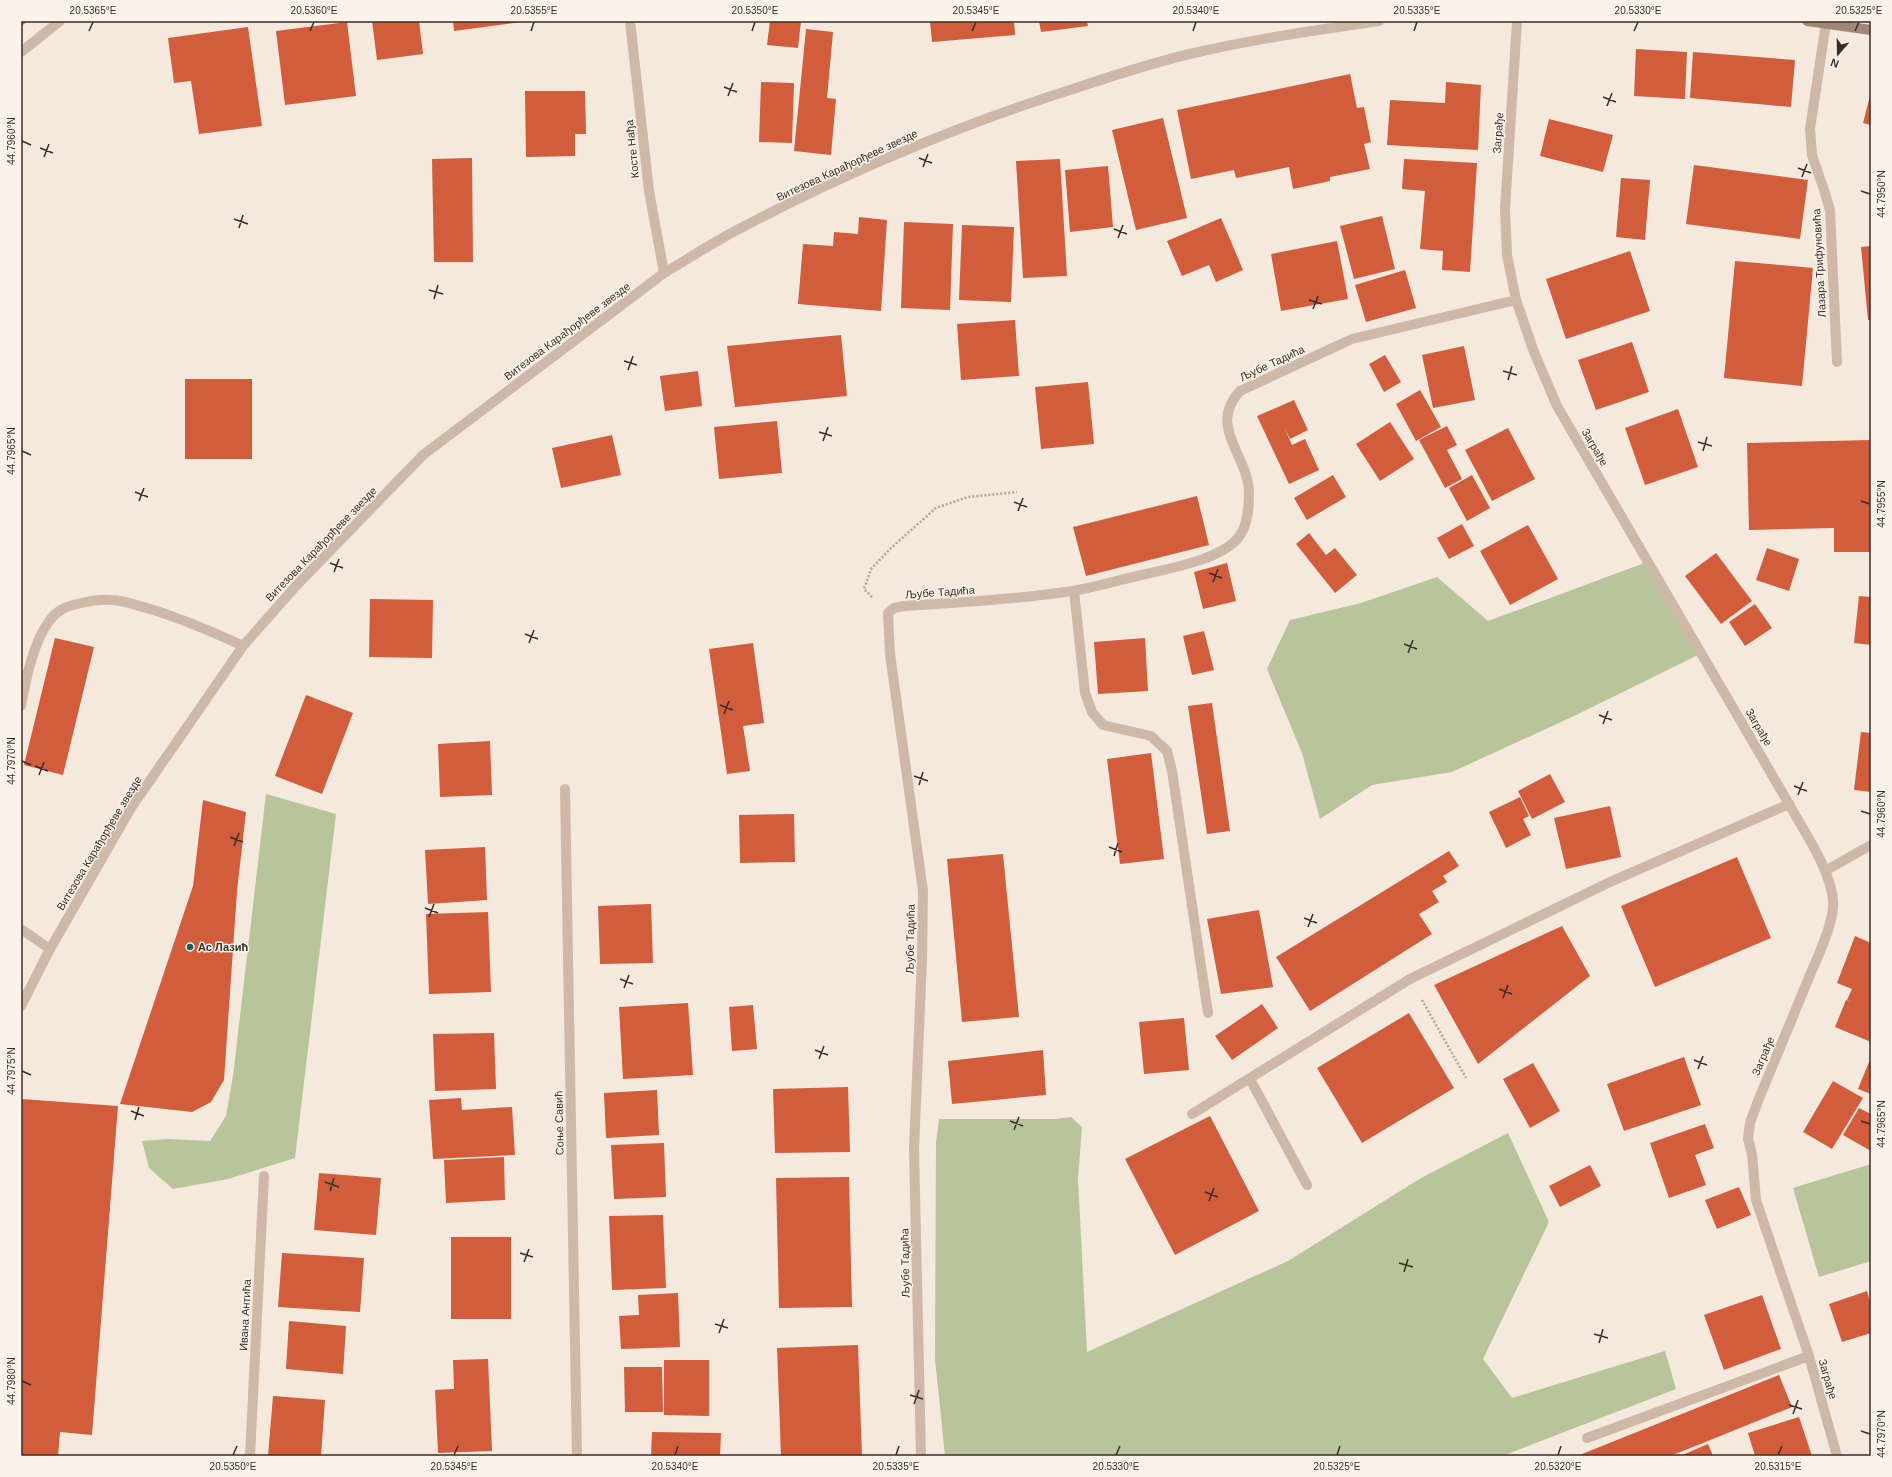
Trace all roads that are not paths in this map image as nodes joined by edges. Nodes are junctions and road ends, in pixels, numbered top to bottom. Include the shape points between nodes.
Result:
1 (60, 21) edge
2 (630, 21) edge
3 (1379, 21) edge
4 (1517, 21) edge
5 (1807, 21) edge
6 (1826, 23) junction
7 (1871, 30) edge
8 (21, 52) edge
9 (664, 273) junction
10 (1516, 300) junction
11 (1837, 362) dead end
12 (1074, 590) junction
13 (243, 646) junction
14 (21, 706) edge
15 (564, 789) dead end
16 (1789, 804) junction
17 (1871, 845) edge
18 (1825, 871) junction
19 (21, 929) edge
20 (50, 949) junction
21 (21, 1006) edge
22 (1208, 1013) dead end
23 (1250, 1079) junction
24 (1192, 1114) dead end
25 (264, 1176) dead end
26 (1307, 1186) dead end
27 (1809, 1356) junction
28 (1587, 1438) dead end
29 (250, 1456) edge
30 (577, 1456) edge
31 (921, 1456) edge
32 (1837, 1456) edge

1 - 8 street
2 - 9 street, Косте Нађа via 649,191
3 - 9 street, Витезова Карађорђеве звезде via 1264,38 1192,53 1034,101 924,142 818,191 736,230
4 - 10 street, Заграђе via 1505,209 1507,255
5 - 6 main road
6 - 7 main road
6 - 11 street, Лазара Трифуновића via 1810,129 1812,156 1830,210
9 - 13 street, Витезова Карађорђеве звезде via 424,455 295,587
10 - 12 street, Љубе Тадића via 1352,339 1240,391 1232,400 1226,421 1249,491 1247,517 1238,538 1224,550 1181,566
10 - 16 street, Заграђе via 1557,406
12 - 22 street via 1085,693 1092,712 1103,725 1151,736 1167,751
12 - 31 street, Љубе Тадића via 969,603 904,606 894,608 888,613 890,654 923,891 914,1149
13 - 14 street via 211,630 133,604 111,600 64,607 50,619 41,633
13 - 20 street, Витезова Карађорђеве звезде via 131,808
15 - 30 street, Соње Савић
16 - 18 street, Заграђе
16 - 23 street via 1610,882 1410,979
17 - 18 street
18 - 27 street, Заграђе via 1833,901 1831,916 1821,949 1758,1101 1750,1123 1748,1139 1752,1154 1756,1200
19 - 20 street
20 - 21 street, Витезова Карађорђеве звезде
23 - 24 street
23 - 26 street
25 - 29 street, Ивана Антића
27 - 28 street
27 - 32 street, Заграђе

